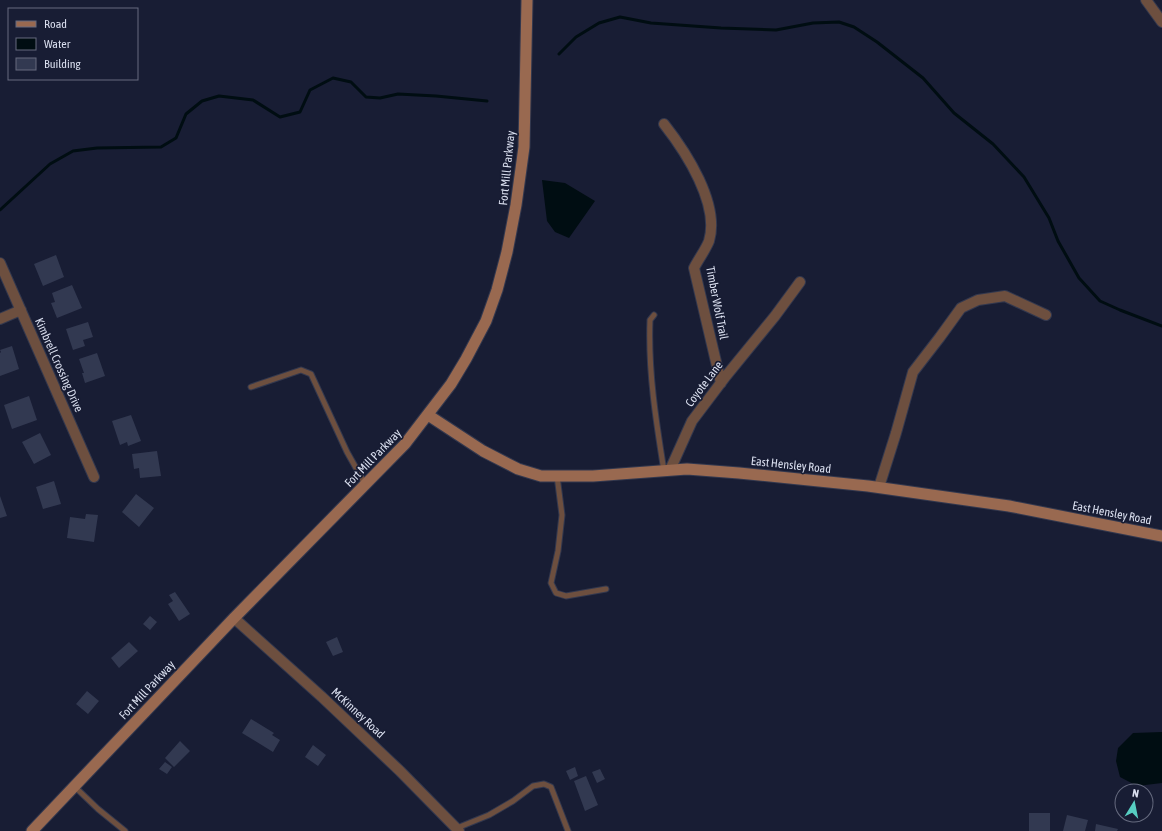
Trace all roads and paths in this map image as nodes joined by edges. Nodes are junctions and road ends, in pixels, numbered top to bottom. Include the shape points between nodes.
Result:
1 (527, 0) edge
2 (1146, 0) edge
3 (1162, 22) edge
4 (664, 124) dead end
5 (0, 263) edge
6 (800, 282) dead end
7 (21, 310) junction
8 (654, 315) dead end
9 (1046, 315) dead end
10 (0, 319) edge
11 (721, 383) junction
12 (251, 387) dead end
13 (428, 415) junction
14 (667, 471) junction
15 (557, 476) junction
16 (94, 477) dead end
17 (365, 485) junction
18 (879, 487) junction
19 (1162, 536) edge
20 (606, 589) dead end
21 (234, 618) junction
22 (74, 786) junction
23 (458, 830) edge
24 (32, 831) edge
25 (125, 831) edge
26 (568, 831) edge

1 - 13 main road, Fort Mill Parkway via 524,147 507,252 486,321 451,384
2 - 3 street
4 - 11 street, Timber Wolf Trail via 691,164 710,209 711,227 708,241 694,268
5 - 7 street, Kimbrell Crossing Drive
6 - 11 street, Coyote Lane
7 - 10 street
7 - 16 street, Kimbrell Crossing Drive
8 - 14 lane via 650,320 651,368 658,433
9 - 18 street via 1005,296 978,300 961,308 912,372
11 - 14 street, Coyote Lane via 692,421
12 - 17 lane via 301,370 312,374 347,452
13 - 15 main road, East Hensley Road via 483,451 518,469 541,476
13 - 17 main road, Fort Mill Parkway via 405,444
14 - 15 main road, East Hensley Road
14 - 18 main road, East Hensley Road via 687,469
15 - 20 lane via 562,515 551,583 556,594 566,596
17 - 21 main road, Fort Mill Parkway
18 - 19 main road, East Hensley Road via 1009,506
21 - 22 main road, Fort Mill Parkway
21 - 23 street, McKinney Road via 322,697
22 - 24 main road, Fort Mill Parkway
22 - 25 lane
23 - 26 lane via 513,801 533,786 544,784 551,787

